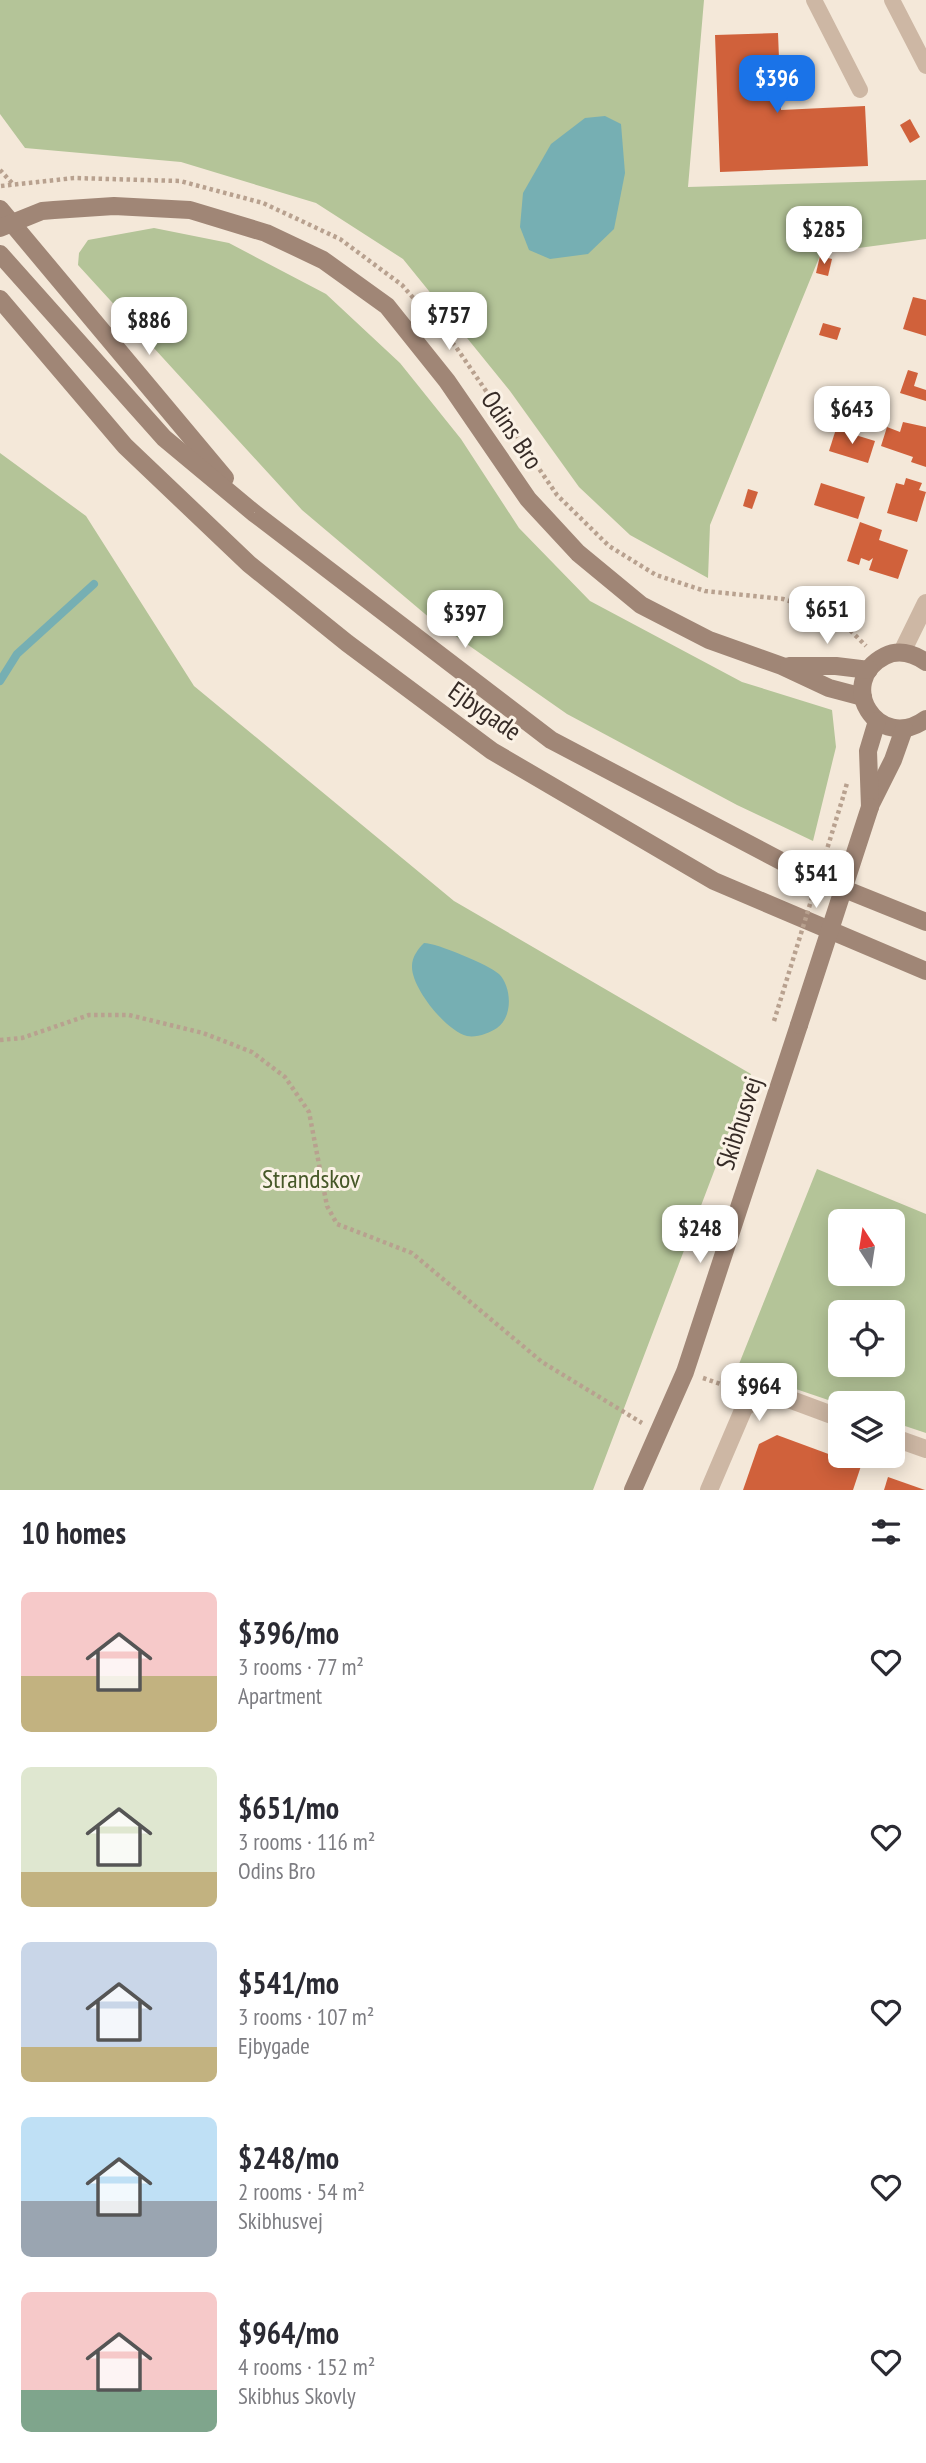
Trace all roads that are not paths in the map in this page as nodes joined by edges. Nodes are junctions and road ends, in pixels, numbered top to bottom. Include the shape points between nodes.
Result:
1 (815, 0) edge
2 (892, 0) edge
3 (926, 66) edge
4 (860, 90) dead end
5 (0, 202) edge
6 (0, 209) edge
7 (42, 211) junction
8 (7, 225) edge
9 (0, 254) edge
10 (3, 307) edge
11 (254, 513) junction
12 (926, 603) edge
13 (902, 652) junction
14 (926, 662) edge
15 (782, 666) junction
16 (869, 670) junction
17 (863, 696) junction
18 (926, 719) edge
19 (877, 721) junction
20 (905, 729) junction
21 (870, 807) junction
22 (926, 922) edge
23 (926, 971) edge
24 (828, 1414) edge
25 (905, 1442) edge
26 (926, 1449) edge
27 (633, 1490) edge
28 (709, 1490) edge

1 - 4 lane
2 - 3 lane
5 - 7 main road, Odins Bro
6 - 8 main road
7 - 8 main road, Odins Bro
7 - 15 main road, Odins Bro via 114,206 190,210 266,233 324,260 387,306 447,381 528,499 578,553 641,605 709,640
8 - 11 main road
9 - 11 main road via 164,439
10 - 23 main road, Ejbygade via 125,446 249,564 492,751 714,881
11 - 22 main road, Ejbygade via 551,740 802,872
12 - 13 street
13 - 14 main road
13 - 16 main road via 878,660
15 - 16 main road, Odins Bro
15 - 17 main road, Odins Bro via 829,688
16 - 17 main road
17 - 19 main road
18 - 20 main road
19 - 20 main road
19 - 21 main road, Skibhusvej via 868,751
20 - 21 main road, Skibhusvej
21 - 27 main road, Skibhusvej, bridge via 685,1372
24 - 28 street via 778,1395 759,1397 744,1408
25 - 26 street

